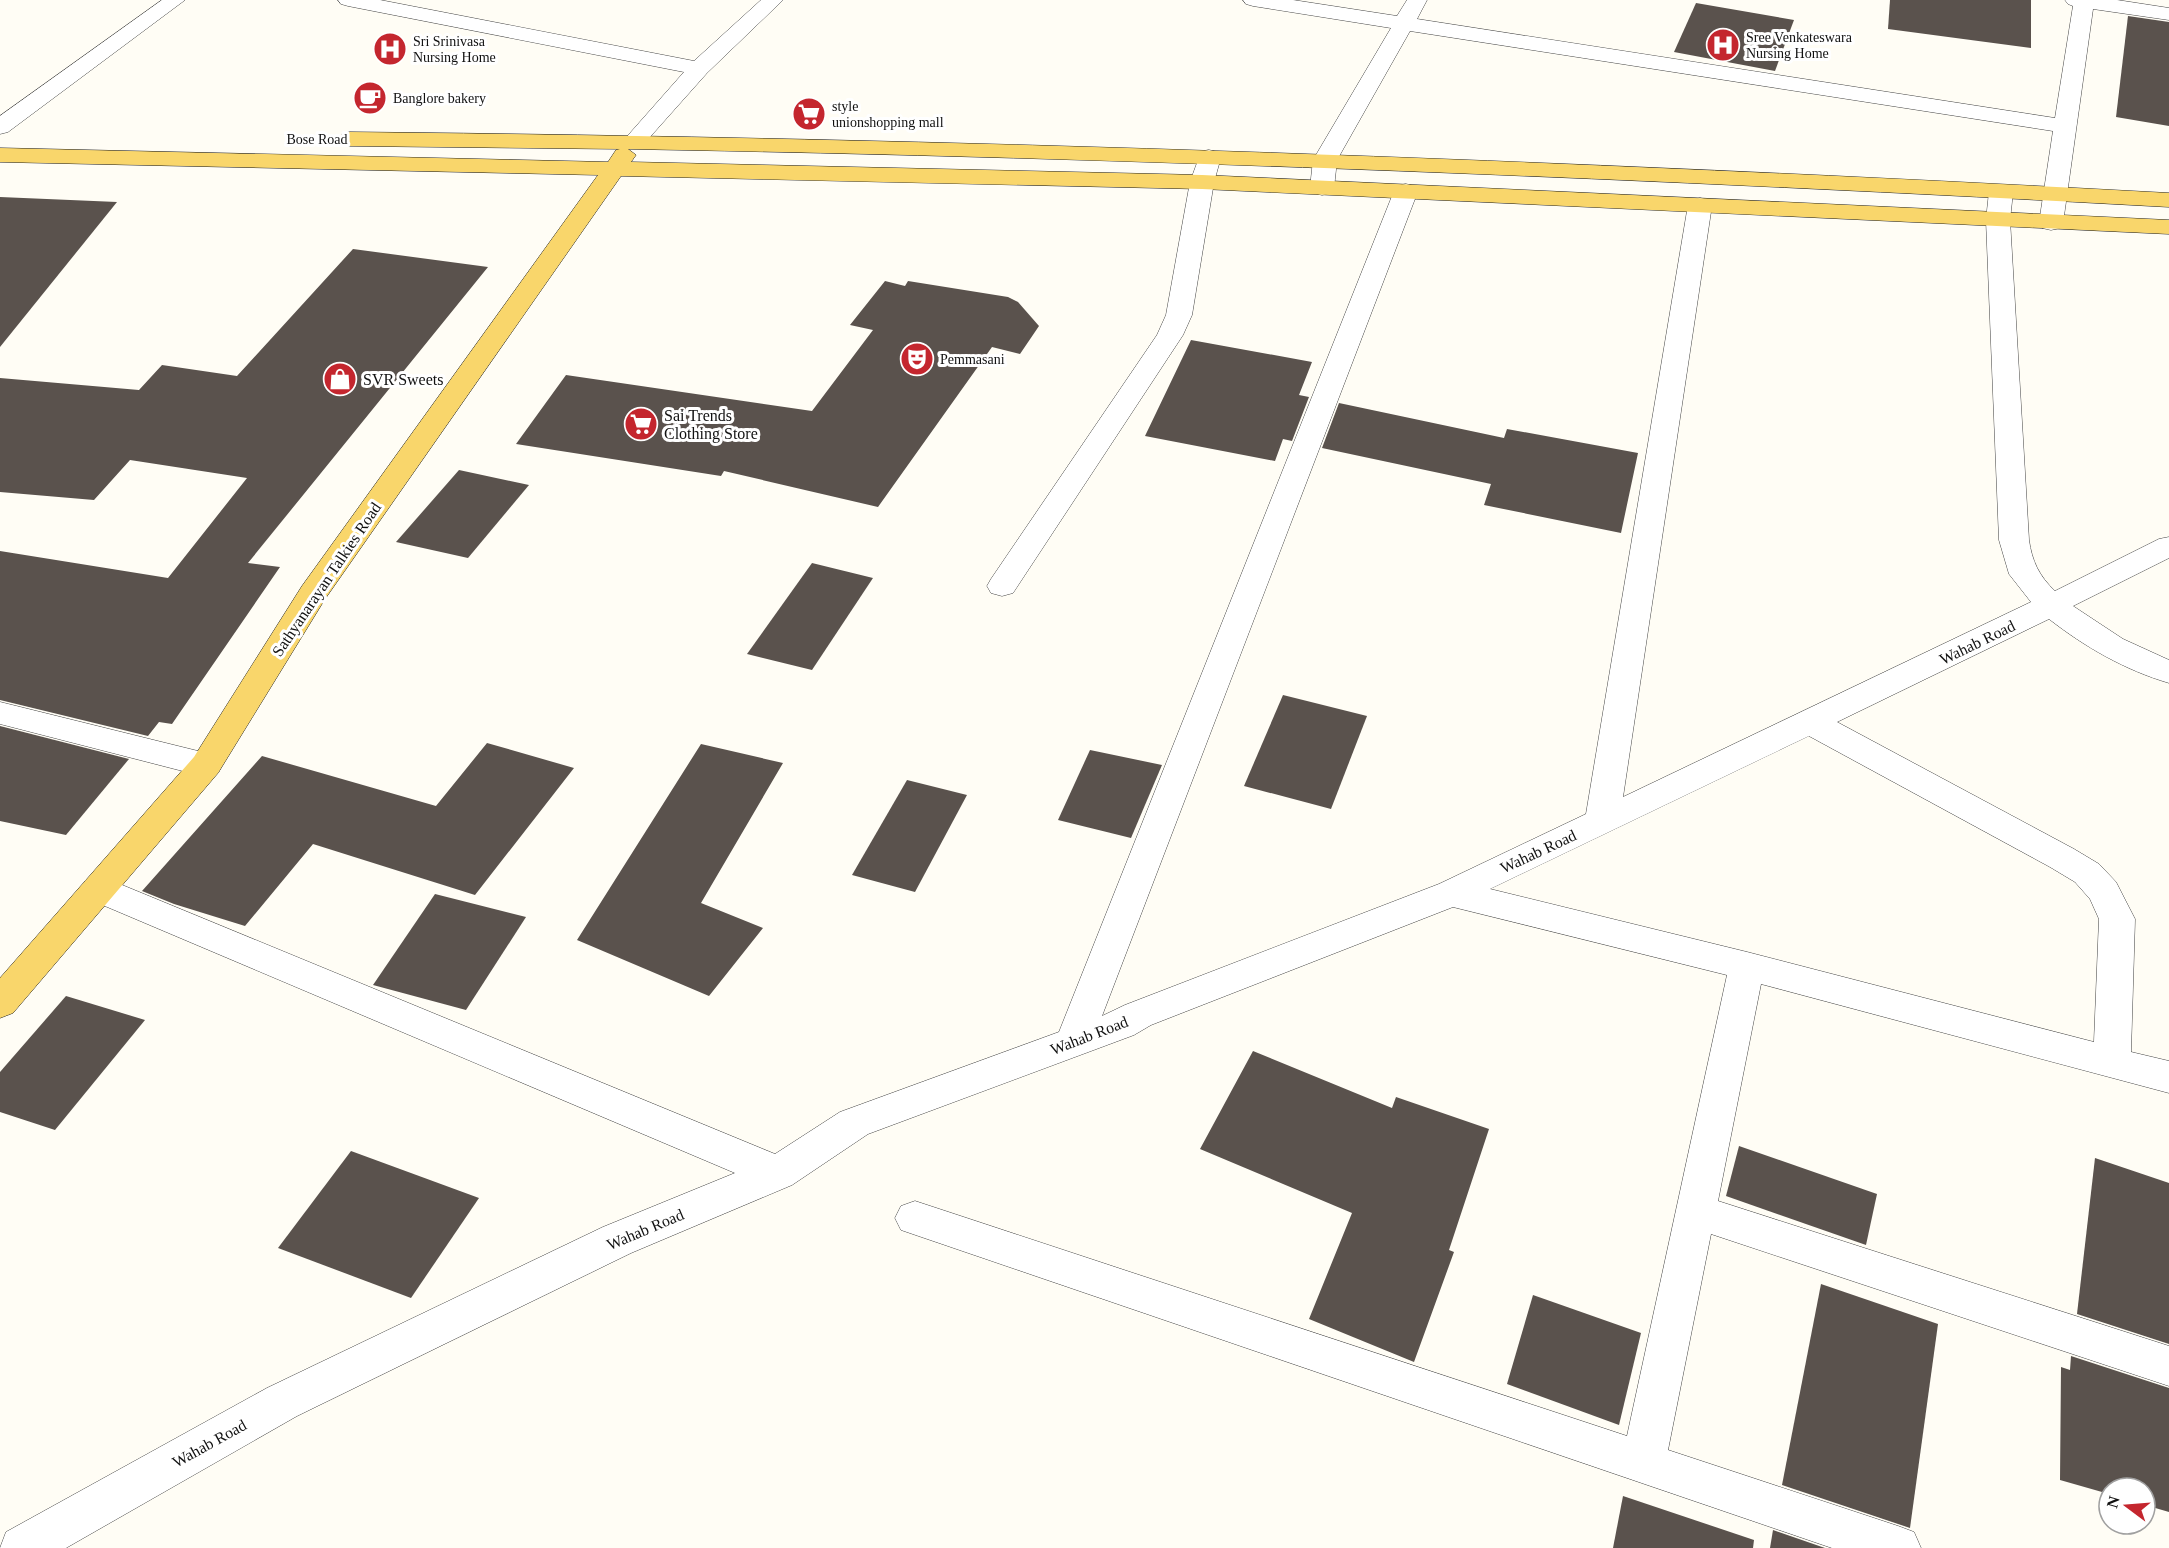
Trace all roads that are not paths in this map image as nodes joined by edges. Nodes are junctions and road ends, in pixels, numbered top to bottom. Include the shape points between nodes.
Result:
1 (176, 0) edge
2 (348, 0) edge
3 (773, 0) edge
4 (1253, 0) edge
5 (1417, 0) edge
6 (2081, 0) edge
7 (2169, 14) edge
8 (1403, 22) junction
9 (699, 68) junction
10 (2066, 126) junction
11 (0, 127) edge
12 (0, 136) edge
13 (236, 139) dead end
14 (330, 139) dead end
15 (634, 141) junction
16 (0, 155) edge
17 (1209, 157) junction
18 (1325, 160) junction
19 (614, 168) junction
20 (1202, 182) junction
21 (1322, 188) junction
22 (1406, 191) junction
23 (2001, 192) junction
24 (2057, 194) junction
25 (2169, 201) edge
26 (1700, 206) junction
27 (1998, 220) junction
28 (2051, 223) junction
29 (2169, 227) edge
30 (2169, 546) edge
31 (1002, 586) dead end
32 (2053, 605) junction
33 (2169, 672) edge
34 (0, 712) edge
35 (1810, 722) junction
36 (206, 765) junction
37 (1602, 821) junction
38 (98, 889) junction
39 (1451, 893) junction
40 (1747, 966) junction
41 (0, 1003) edge
42 (1073, 1042) junction
43 (2112, 1062) junction
44 (2169, 1077) edge
45 (778, 1173) junction
46 (1695, 1211) junction
47 (915, 1218) dead end
48 (2169, 1366) edge
49 (1642, 1464) junction
50 (22, 1548) edge
51 (1898, 1548) edge

1 - 11 street
2 - 9 street
3 - 9 street
4 - 8 street
5 - 8 street
6 - 7 street
6 - 10 street
8 - 10 street
8 - 18 street
9 - 15 street
10 - 24 street
12 - 13 main road
14 - 15 main road, Bose Road
15 - 17 main road, Bose Road
15 - 19 main road, Sathyanarayan Talkies Road
16 - 19 main road
17 - 18 main road, Bose Road
17 - 20 street
18 - 21 street
18 - 23 main road, Bose Road
19 - 20 main road
19 - 36 main road, Sathyanarayan Talkies Road via 314,593
20 - 21 main road
20 - 31 street via 1179,315 1170,335
21 - 22 main road
22 - 26 main road
22 - 42 street
23 - 24 main road, Bose Road
23 - 27 street
24 - 25 main road, Bose Road
24 - 28 street
26 - 27 main road
26 - 37 street
27 - 28 main road
27 - 32 street via 2014,540 2017,559 2027,579
28 - 29 main road
30 - 32 street, Wahab Road
32 - 33 street via 2104,642
32 - 35 street, Wahab Road
34 - 36 street
35 - 37 street, Wahab Road
35 - 43 street via 2062,858 2088,873 2104,891 2117,919
36 - 38 main road, Sathyanarayan Talkies Road
37 - 39 street, Wahab Road
38 - 41 main road, Sathyanarayan Talkies Road
38 - 45 street
39 - 40 street
39 - 42 street, Wahab Road
40 - 43 street
40 - 46 street
42 - 45 street, Wahab Road via 854,1123
43 - 44 street
45 - 50 street, Wahab Road via 617,1240 282,1402
46 - 48 street
46 - 49 street
47 - 49 street
49 - 51 street

